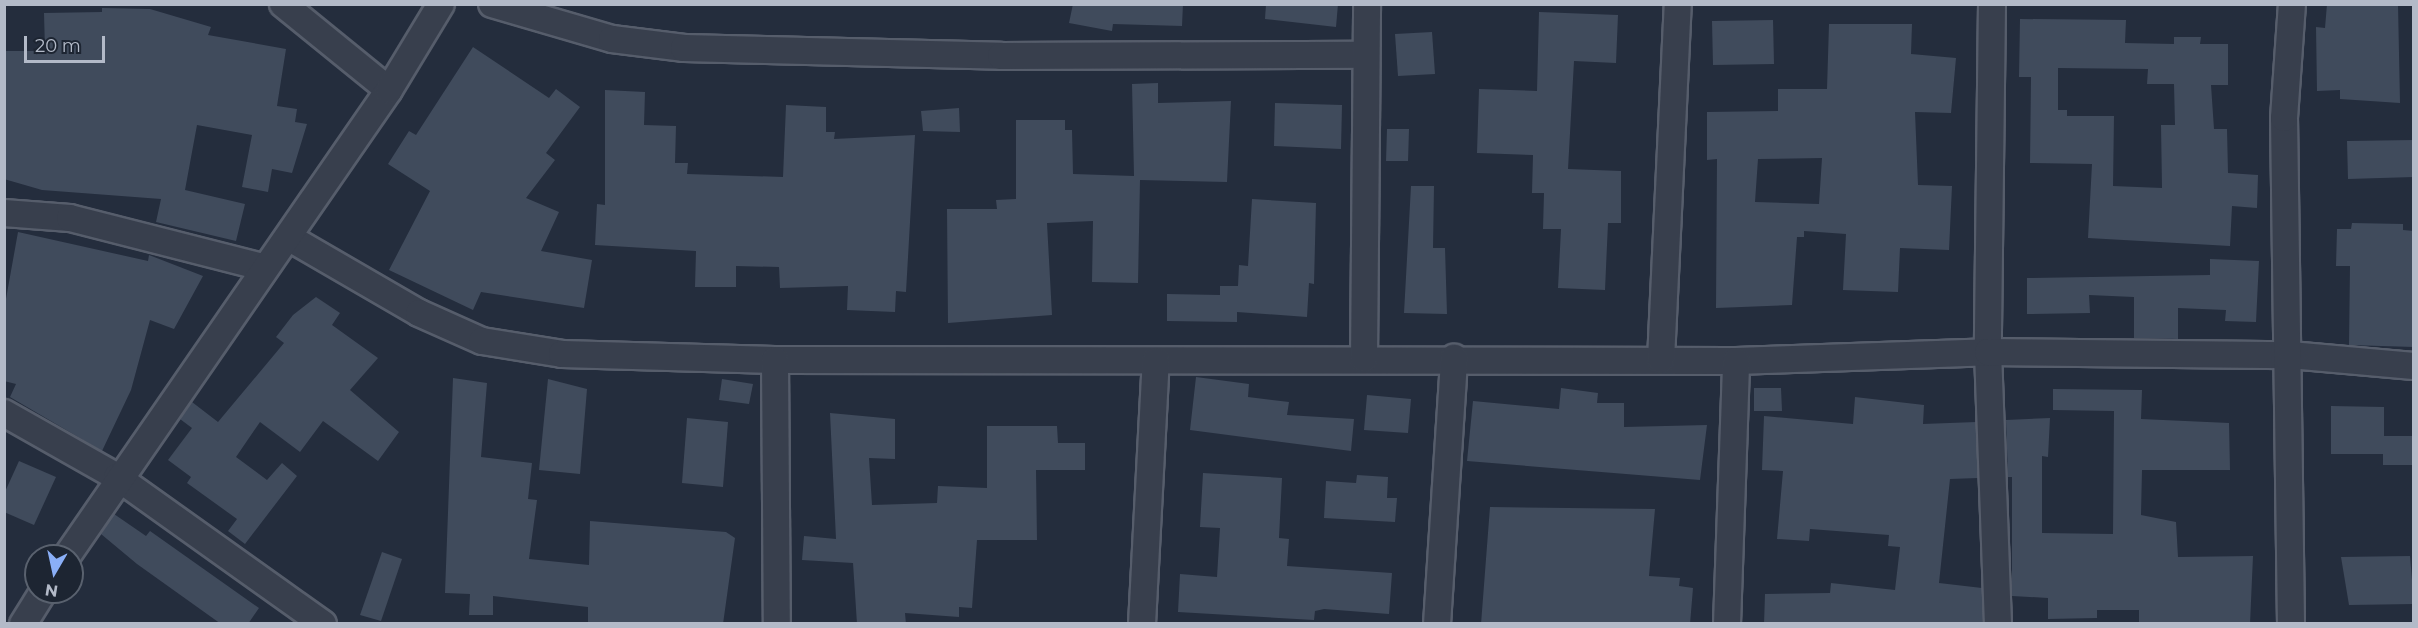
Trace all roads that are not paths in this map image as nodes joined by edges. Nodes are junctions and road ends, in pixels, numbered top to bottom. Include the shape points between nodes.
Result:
1 (283, 4) edge
2 (441, 4) edge
3 (492, 4) edge
4 (1366, 4) edge
5 (1678, 4) edge
6 (1992, 4) edge
7 (2292, 4) edge
8 (1364, 55) junction
9 (389, 90) junction
10 (4, 213) edge
11 (288, 237) junction
12 (262, 267) junction
13 (1988, 352) junction
14 (2290, 356) junction
15 (1454, 358) junction
16 (1364, 359) junction
17 (775, 360) junction
18 (1661, 360) junction
19 (1156, 361) junction
20 (1736, 361) junction
21 (2414, 366) edge
22 (4, 413) edge
23 (117, 477) junction
24 (74, 544) edge
25 (32, 604) edge
26 (18, 617) edge
27 (323, 624) edge
28 (777, 624) edge
29 (1142, 624) edge
30 (1437, 624) edge
31 (1727, 624) edge
32 (1998, 624) edge
33 (2291, 624) edge

1 - 9 street
2 - 9 street
3 - 8 street via 612,39 684,48 1001,56
4 - 8 street
5 - 18 street
6 - 13 street
7 - 14 street via 2284,118
8 - 16 street
9 - 11 street
10 - 12 street via 70,218
11 - 12 street
11 - 17 street via 419,314 482,341 562,354
12 - 23 street
13 - 14 street
13 - 20 street
13 - 32 street
14 - 21 street
14 - 33 street
15 - 16 street
15 - 18 street
15 - 30 street
16 - 19 street
17 - 19 street
17 - 28 street
18 - 20 street
19 - 29 street
20 - 31 street
22 - 23 street
23 - 24 street
23 - 27 street
25 - 26 street

